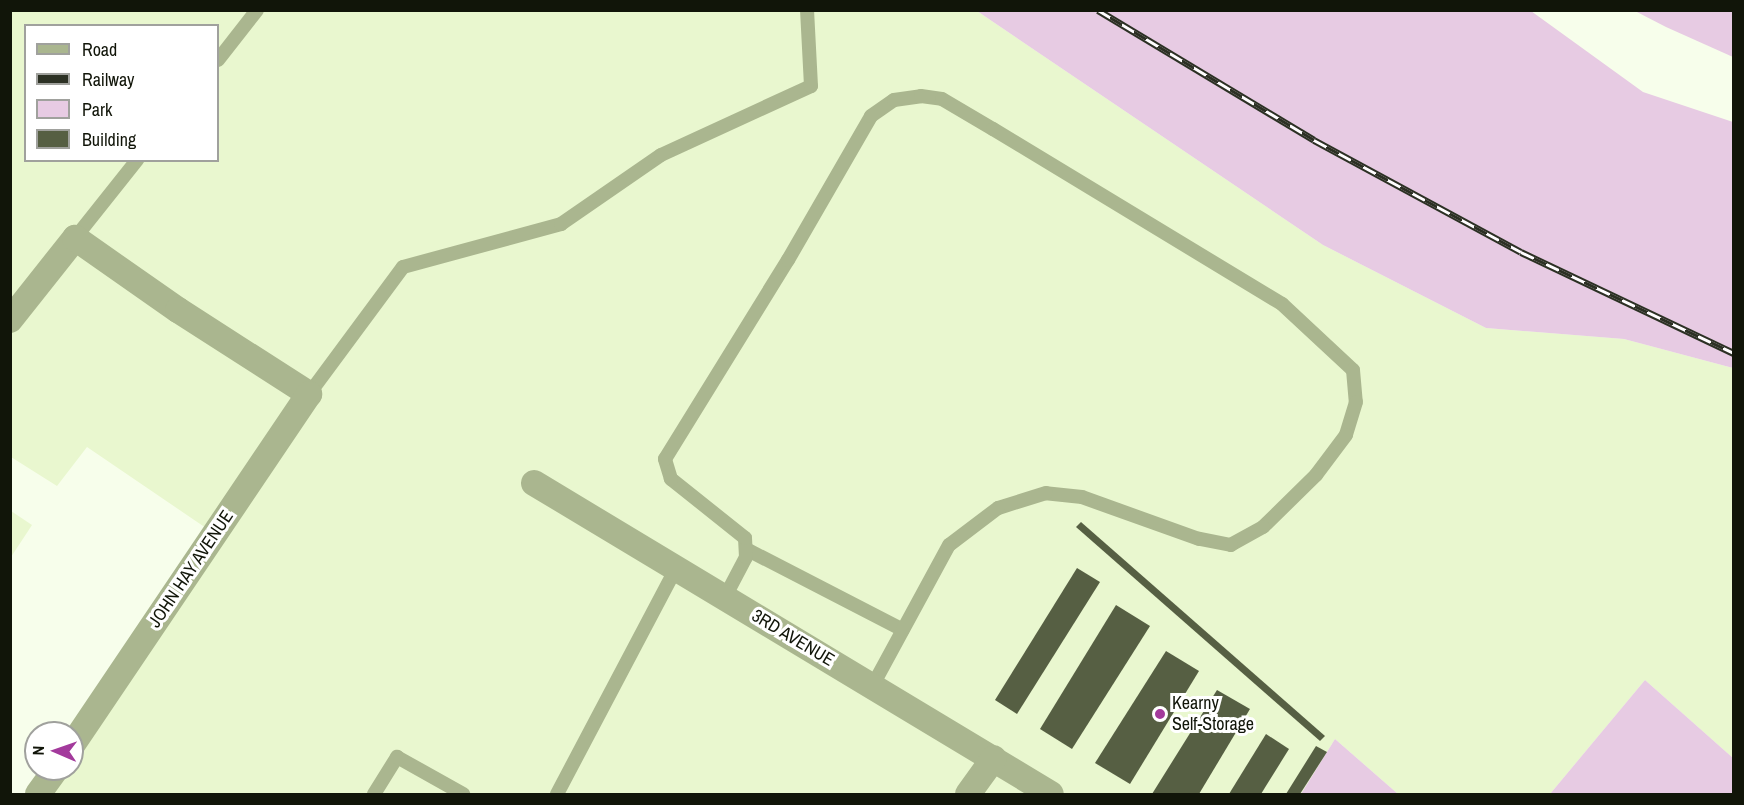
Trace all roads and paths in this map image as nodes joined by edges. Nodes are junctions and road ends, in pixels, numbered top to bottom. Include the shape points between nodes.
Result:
1 (257, 10) edge
2 (807, 10) edge
3 (219, 59) edge
4 (135, 162) edge
5 (75, 238) junction
6 (10, 320) edge
7 (309, 394) junction
8 (534, 483) dead end
9 (748, 550) junction
10 (676, 568) junction
11 (725, 597) junction
12 (903, 630) junction
13 (873, 685) junction
14 (84, 727) edge
15 (994, 758) junction
16 (48, 781) edge
17 (38, 795) edge
18 (374, 795) edge
19 (463, 795) edge
20 (557, 795) edge
21 (968, 795) edge
22 (1051, 795) edge

1 - 3 lane
2 - 7 lane via 811,86 661,155 561,224 403,267
4 - 5 lane
5 - 6 street
5 - 7 street
7 - 14 street, JOHN HAY AVENUE
8 - 10 street, 3RD AVENUE
9 - 11 lane
9 - 12 lane
9 - 12 lane via 745,537 671,479 665,459 871,116 894,100 921,96 942,99 993,129 1282,304 1353,370 1356,402 1346,435 1316,475 1263,527 1231,545 1200,539 1082,497 1046,493 998,508 949,545
10 - 11 street, 3RD AVENUE
10 - 20 lane
11 - 13 street, 3RD AVENUE
12 - 13 lane
13 - 15 street, 3RD AVENUE
15 - 21 street
15 - 22 street, 3RD AVENUE
16 - 17 street
18 - 19 lane via 396,757

